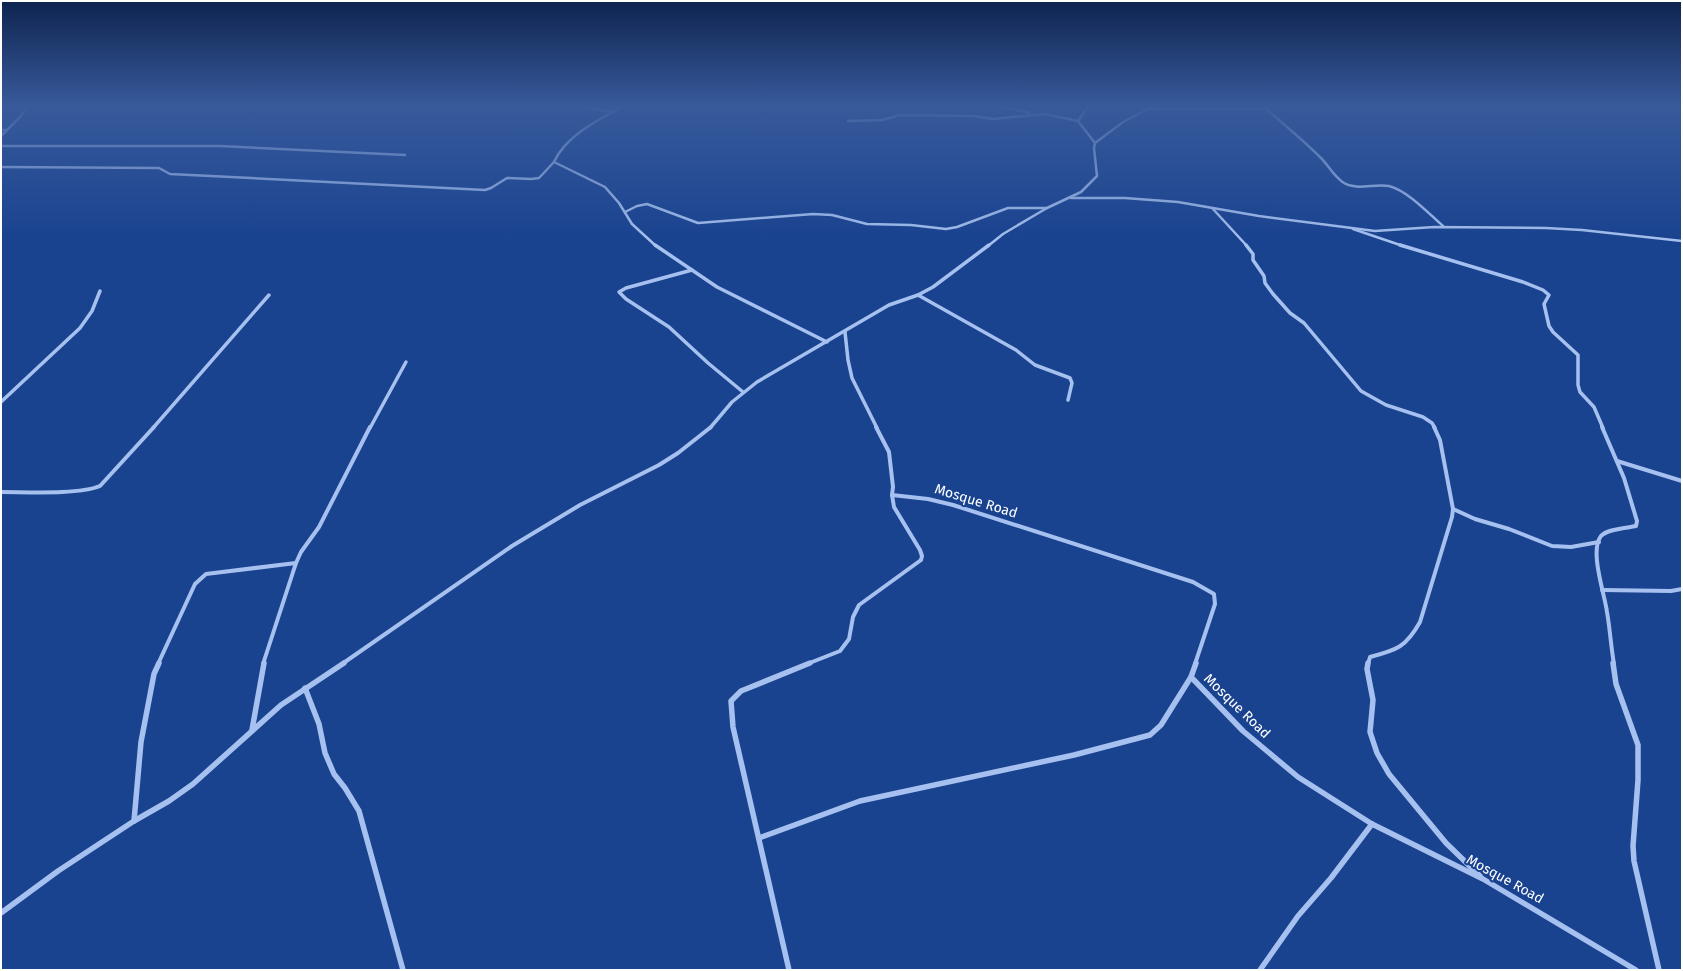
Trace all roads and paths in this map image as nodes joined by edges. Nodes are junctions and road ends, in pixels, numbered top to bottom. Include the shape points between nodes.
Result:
1 (305, 150) edge
2 (560, 150) edge
3 (1094, 150) edge
4 (1313, 150) edge
5 (405, 155) dead end
6 (554, 162) junction
7 (1, 167) edge
8 (1070, 198) junction
9 (1047, 208) junction
10 (1213, 209) junction
11 (625, 212) junction
12 (1444, 227) junction
13 (1353, 229) junction
14 (1682, 241) edge
15 (692, 270) junction
16 (100, 291) dead end
17 (269, 295) dead end
18 (918, 295) junction
19 (845, 332) junction
20 (827, 342) junction
21 (406, 362) dead end
22 (743, 392) junction
23 (1068, 400) dead end
24 (1, 402) edge
25 (1617, 461) junction
26 (1682, 481) edge
27 (1, 492) edge
28 (892, 494) junction
29 (1453, 509) junction
30 (1599, 542) junction
31 (296, 563) junction
32 (1682, 589) edge
33 (1602, 590) junction
34 (1191, 677) junction
35 (305, 688) junction
36 (252, 731) junction
37 (134, 821) junction
38 (1372, 824) junction
39 (759, 838) junction
40 (1483, 879) junction
41 (1, 913) edge
42 (403, 970) edge
43 (789, 970) edge
44 (1260, 970) edge
45 (1636, 970) edge
46 (1659, 970) edge

1 - 5 street
2 - 6 street
3 - 8 street via 1096,176 1081,192
4 - 12 street via 1345,184 1361,187 1394,187
6 - 7 street via 541,178 509,177 500,181 491,190 170,174 159,168
6 - 11 street via 604,187
8 - 9 street
8 - 10 street via 1146,199
9 - 11 street via 1008,208 946,229 867,224 832,215 813,214 698,223 647,204
9 - 18 street via 1003,234
10 - 13 street via 1334,224
10 - 29 street via 1253,254 1253,260 1273,294 1304,323 1362,391 1377,401 1431,423 1440,440
11 - 15 street via 632,224 646,237
12 - 13 street
12 - 14 street via 1560,228
13 - 25 street via 1523,282 1549,295 1544,304 1549,326 1578,354 1580,392 1594,407
15 - 20 street via 717,287
15 - 22 street via 619,292 669,327
16 - 24 street via 92,311 80,328
17 - 27 street via 100,486 75,491
18 - 19 street via 889,305
18 - 23 street via 1016,350 1035,365 1070,378 1072,383
19 - 20 street
19 - 28 street via 852,378 889,452
20 - 22 street
21 - 31 street via 319,527
22 - 35 street via 711,427 678,454 580,505 512,546
25 - 26 street
25 - 30 street via 1636,526 1608,532 1601,536
28 - 34 street, Mosque Road via 953,505 1205,588 1214,594 1215,604
28 - 39 street via 894,507 920,550 921,560 859,605 853,612 850,640 840,651 741,690 731,701 733,727
29 - 30 street via 1474,519 1552,546 1571,547
29 - 40 street via 1420,622 1404,644 1392,651 1370,656 1367,669 1373,700 1370,732 1377,753 1389,774 1446,843
30 - 33 street via 1597,559
31 - 36 street via 264,661
31 - 37 street via 206,574 195,584 154,674 141,742
32 - 33 street
33 - 46 street via 1608,610 1618,694 1638,745 1634,861
34 - 38 street, Mosque Road via 1243,731 1298,778
34 - 39 street via 1161,725 1150,735 860,802
35 - 36 street via 269,714
35 - 42 street via 334,774 359,811
36 - 37 street via 193,784
37 - 41 street via 58,871
38 - 40 street, Mosque Road
38 - 44 street via 1298,916
39 - 43 street
40 - 45 street, Mosque Road

